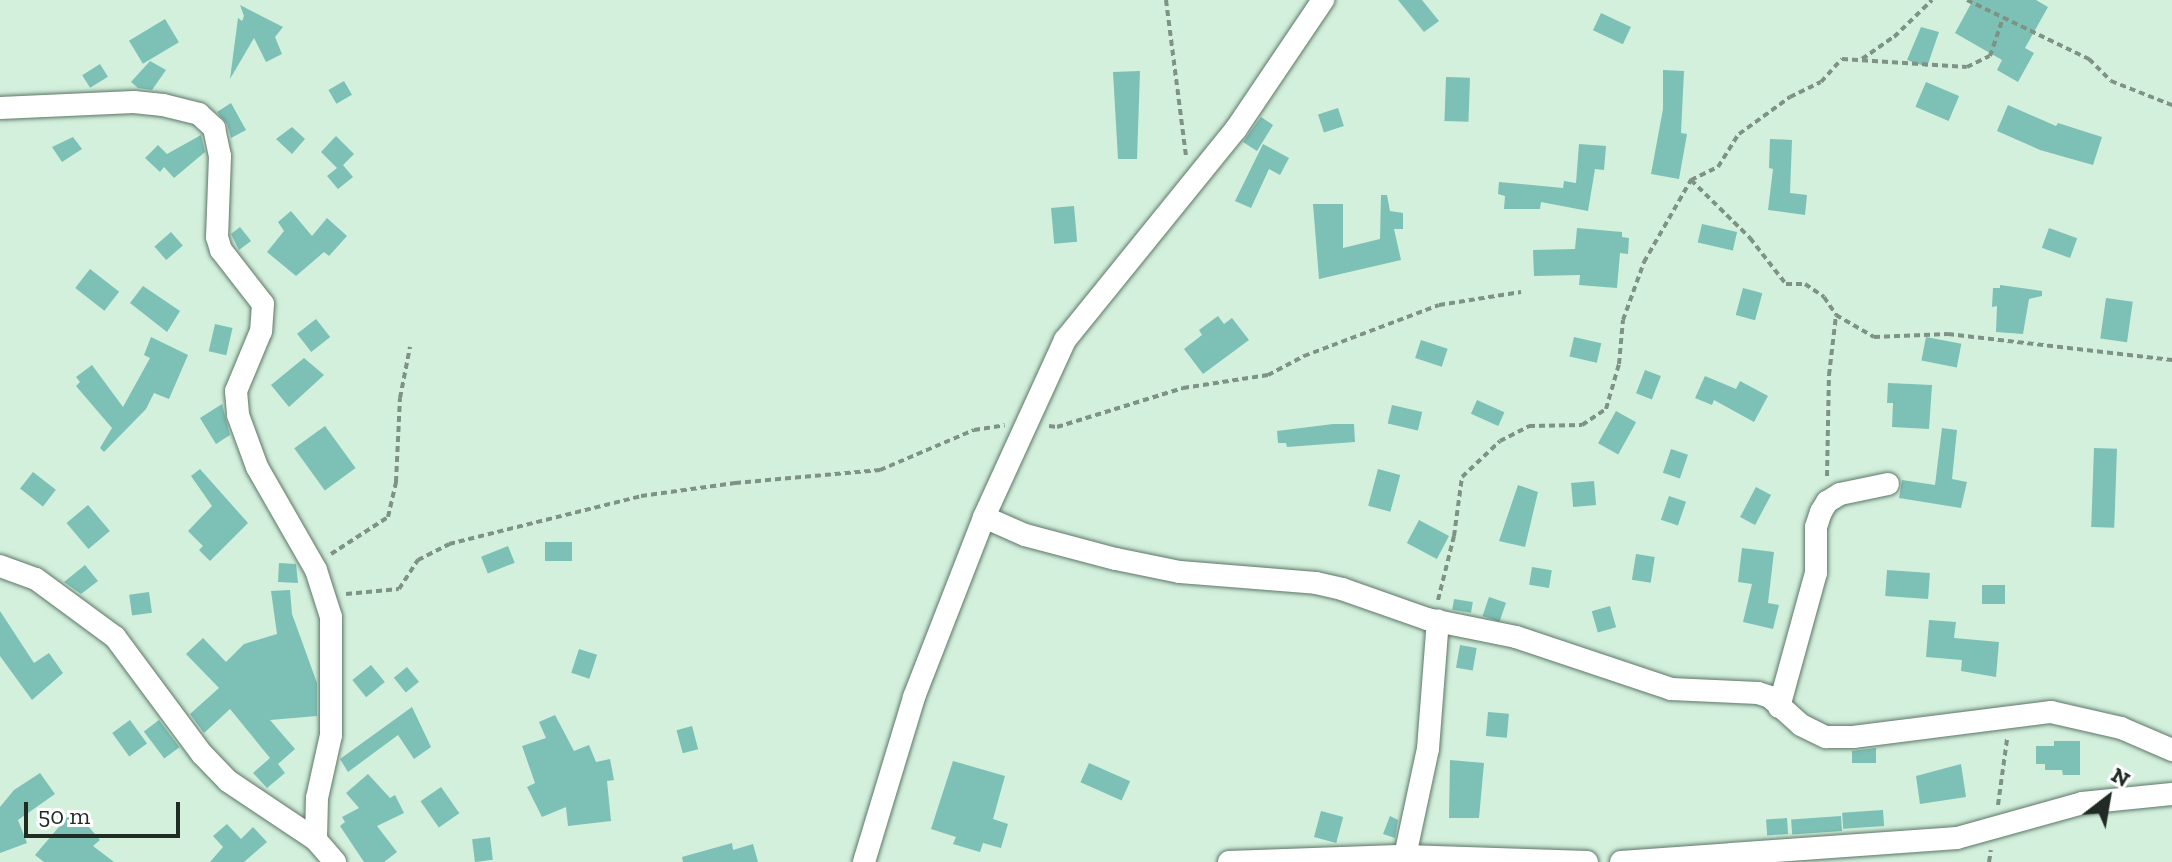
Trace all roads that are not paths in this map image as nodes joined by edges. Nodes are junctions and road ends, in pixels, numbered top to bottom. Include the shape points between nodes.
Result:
1 (1323, 0) edge
2 (0, 108) edge
3 (1888, 484) dead end
4 (984, 517) junction
5 (0, 566) edge
6 (1432, 620) junction
7 (1779, 707) junction
8 (2172, 750) edge
9 (2172, 794) edge
10 (316, 840) junction
11 (1405, 856) junction
12 (335, 862) edge
13 (864, 862) edge
14 (1229, 862) edge
15 (1587, 862) edge
16 (1621, 862) edge

1 - 4 street via 1236,129 1065,340
2 - 10 street via 134,102 199,114 214,128 220,156 217,237 221,250 263,304 261,331 236,391 238,415 257,467 326,595 331,735 317,798
3 - 7 street via 1827,502 1816,527 1816,573
4 - 6 street via 1025,535 1116,559 1180,572 1316,583
4 - 13 street via 914,697
5 - 10 street via 36,579 115,637 228,781
6 - 7 street via 1516,637 1647,683 1758,693
6 - 11 street via 1428,749
7 - 8 street via 1826,737 2051,712 2121,728
9 - 16 street via 2082,803 1957,838
10 - 12 street
11 - 14 street
11 - 15 street

